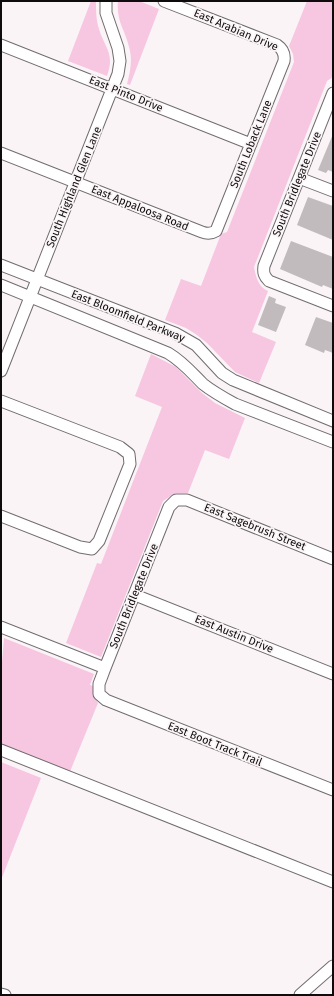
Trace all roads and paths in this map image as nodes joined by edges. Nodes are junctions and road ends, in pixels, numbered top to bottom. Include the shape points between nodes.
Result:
1 (106, 1) edge
2 (164, 1) edge
3 (1, 45) edge
4 (284, 52) joint
5 (113, 89) junction
6 (333, 93) edge
7 (251, 144) junction
8 (1, 153) edge
9 (299, 178) junction
10 (76, 182) junction
11 (333, 191) edge
12 (213, 233) joint
13 (1, 265) edge
14 (38, 279) junction
15 (1, 285) edge
16 (30, 297) junction
17 (333, 306) edge
18 (1, 371) edge
19 (1, 401) edge
20 (333, 420) edge
21 (333, 442) edge
22 (176, 500) joint
23 (1, 516) edge
24 (333, 559) edge
25 (135, 595) junction
26 (1, 627) edge
27 (105, 668) junction
28 (333, 674) edge
29 (99, 694) joint
30 (1, 750) edge
31 (333, 790) edge
32 (333, 882) edge
33 (333, 966) edge
34 (1, 994) edge
35 (4, 995) edge
36 (300, 995) edge

1 - 5 street, South Highland Glen Lane via 106,13 120,61
2 - 4 street, East Arabian Drive via 277,45
3 - 5 street, East Pinto Drive
4 - 7 street, South Loback Lane via 284,61
5 - 7 street, East Pinto Drive
5 - 10 street, South Highland Glen Lane
6 - 9 street, South Bridlegate Drive
7 - 12 street, South Loback Lane via 218,227
8 - 10 street, East Appaloosa Road
9 - 11 street
9 - 17 street, South Bridlegate Drive via 264,266 264,276 269,281
10 - 12 street, East Appaloosa Road via 202,232
10 - 14 street, South Highland Glen Lane
13 - 14 street, East Bloomfield Parkway
14 - 16 street, South Highland Glen Lane
14 - 20 street, East Bloomfield Parkway via 175,333 196,345 222,373 233,380
15 - 16 street, East Bloomfield Parkway
16 - 18 street, South Highland Glen Lane
16 - 21 street, East Bloomfield Parkway via 168,353 223,398
19 - 23 street via 120,448 129,454 130,464 99,541 92,549 80,547
22 - 24 street, East Sagebrush Street via 187,500
22 - 25 street, South Bridlegate Drive via 169,507
25 - 27 street, South Bridlegate Drive
25 - 28 street, East Austin Drive
26 - 27 street
27 - 29 street, South Bridlegate Drive via 99,684
29 - 31 street, East Boot Track Trail via 106,700
30 - 32 street
33 - 36 street
34 - 35 street

